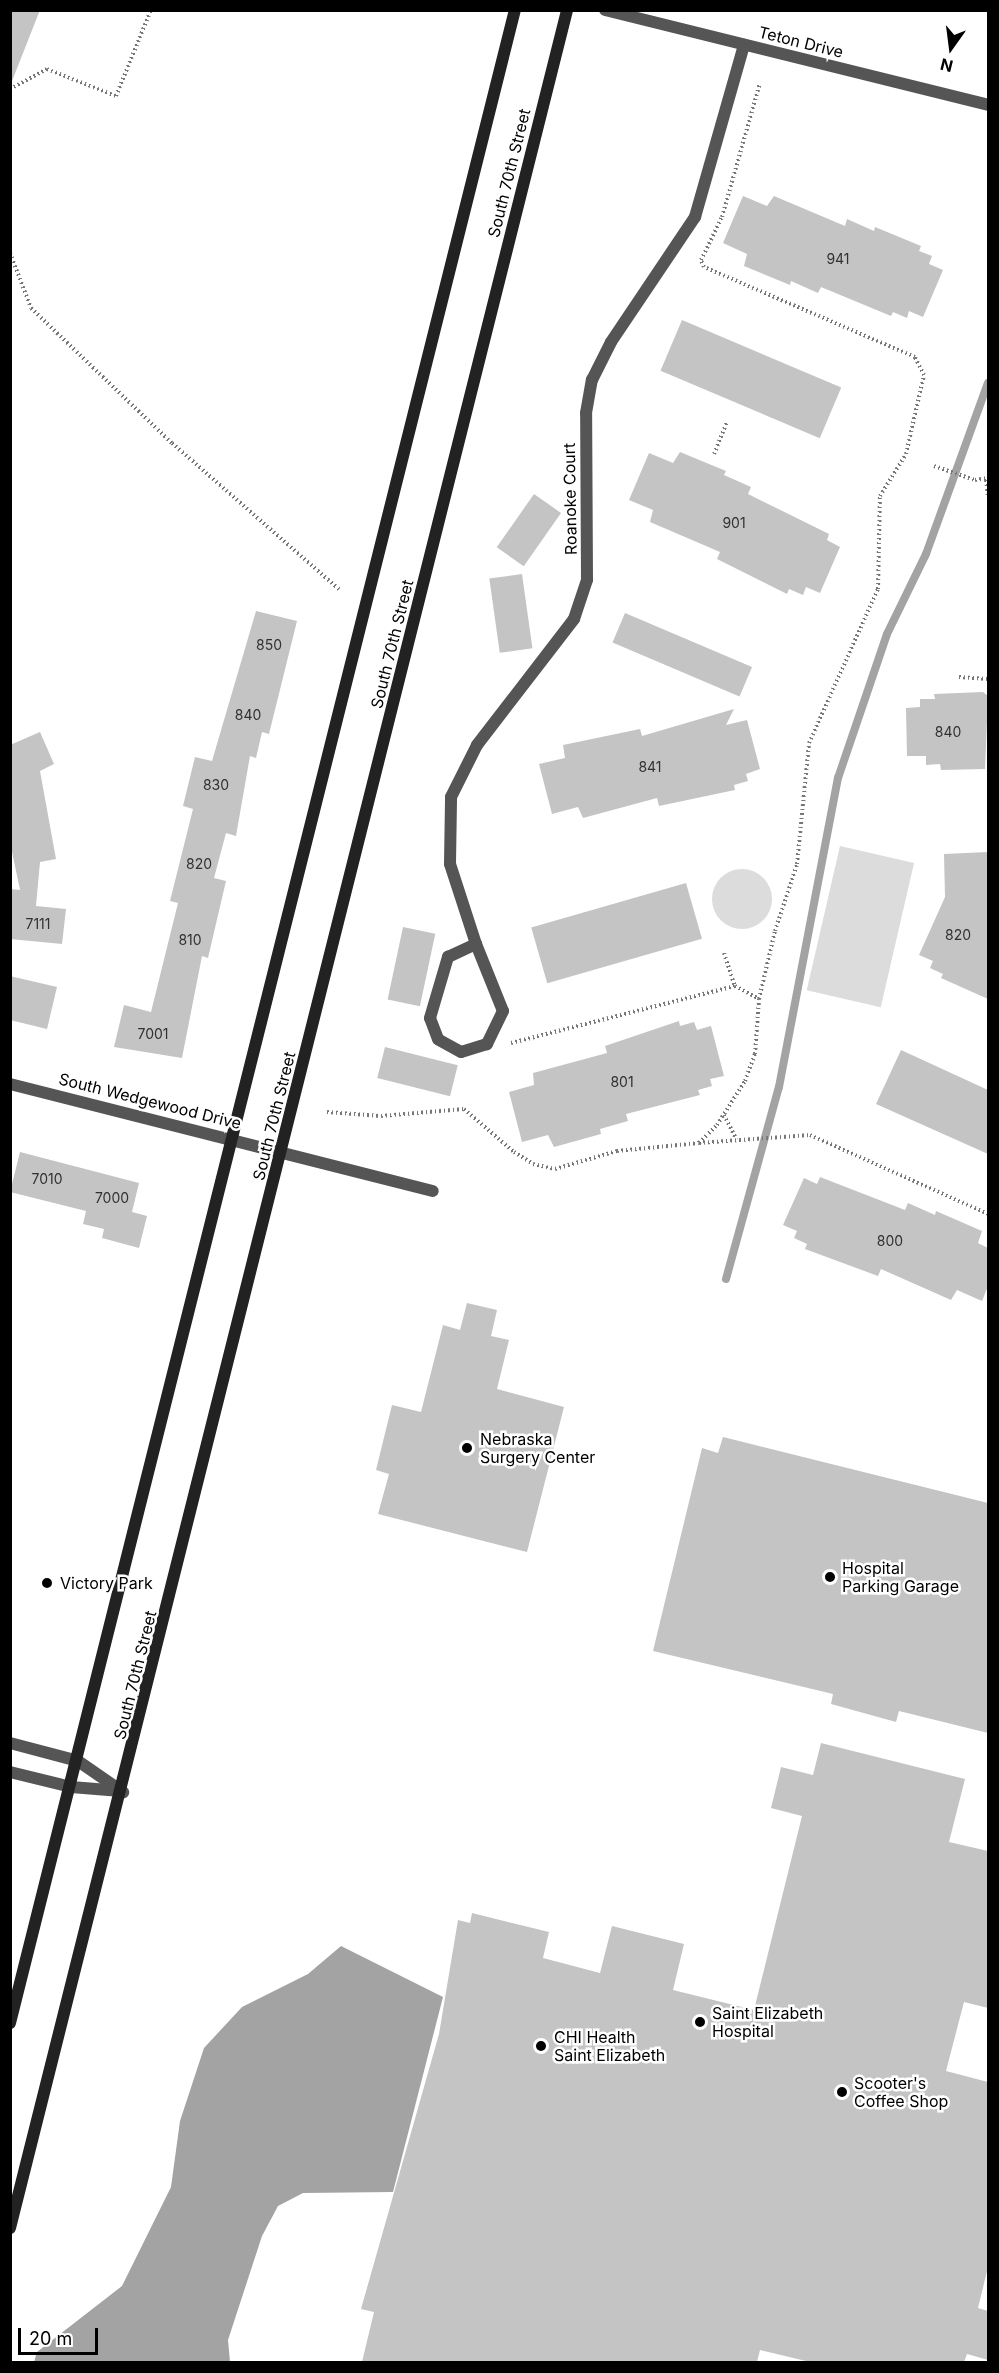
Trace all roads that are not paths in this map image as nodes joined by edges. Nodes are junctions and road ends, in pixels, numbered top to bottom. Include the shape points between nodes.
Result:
1 (515, 10) edge
2 (567, 10) edge
3 (605, 10) edge
4 (744, 45) junction
5 (988, 105) edge
6 (476, 944) junction
7 (10, 1084) edge
8 (234, 1138) junction
9 (282, 1151) junction
10 (433, 1191) dead end
11 (10, 1743) edge
12 (78, 1761) junction
13 (10, 1772) edge
14 (71, 1787) junction
15 (123, 1792) junction
16 (10, 2023) edge
17 (10, 2228) edge

1 - 8 main road, South 70th Street
2 - 9 main road, South 70th Street
3 - 4 street, Teton Drive
4 - 5 street, Teton Drive
4 - 6 street, Roanoke Court via 695,217 610,342 592,380 586,424 587,580 574,620 477,745 451,797 450,864
6 - 6 street, Roanoke Court via 503,1011 487,1044 461,1052 438,1039 430,1018 448,957
7 - 8 street, South Wedgewood Drive
8 - 9 street, South Wedgewood Drive
8 - 12 main road, South 70th Street
9 - 10 street, South Wedgewood Drive
9 - 15 main road, South 70th Street
11 - 12 street
12 - 14 main road, South 70th Street
12 - 15 street
13 - 14 street
14 - 15 street
14 - 16 main road, South 70th Street
15 - 17 main road, South 70th Street

